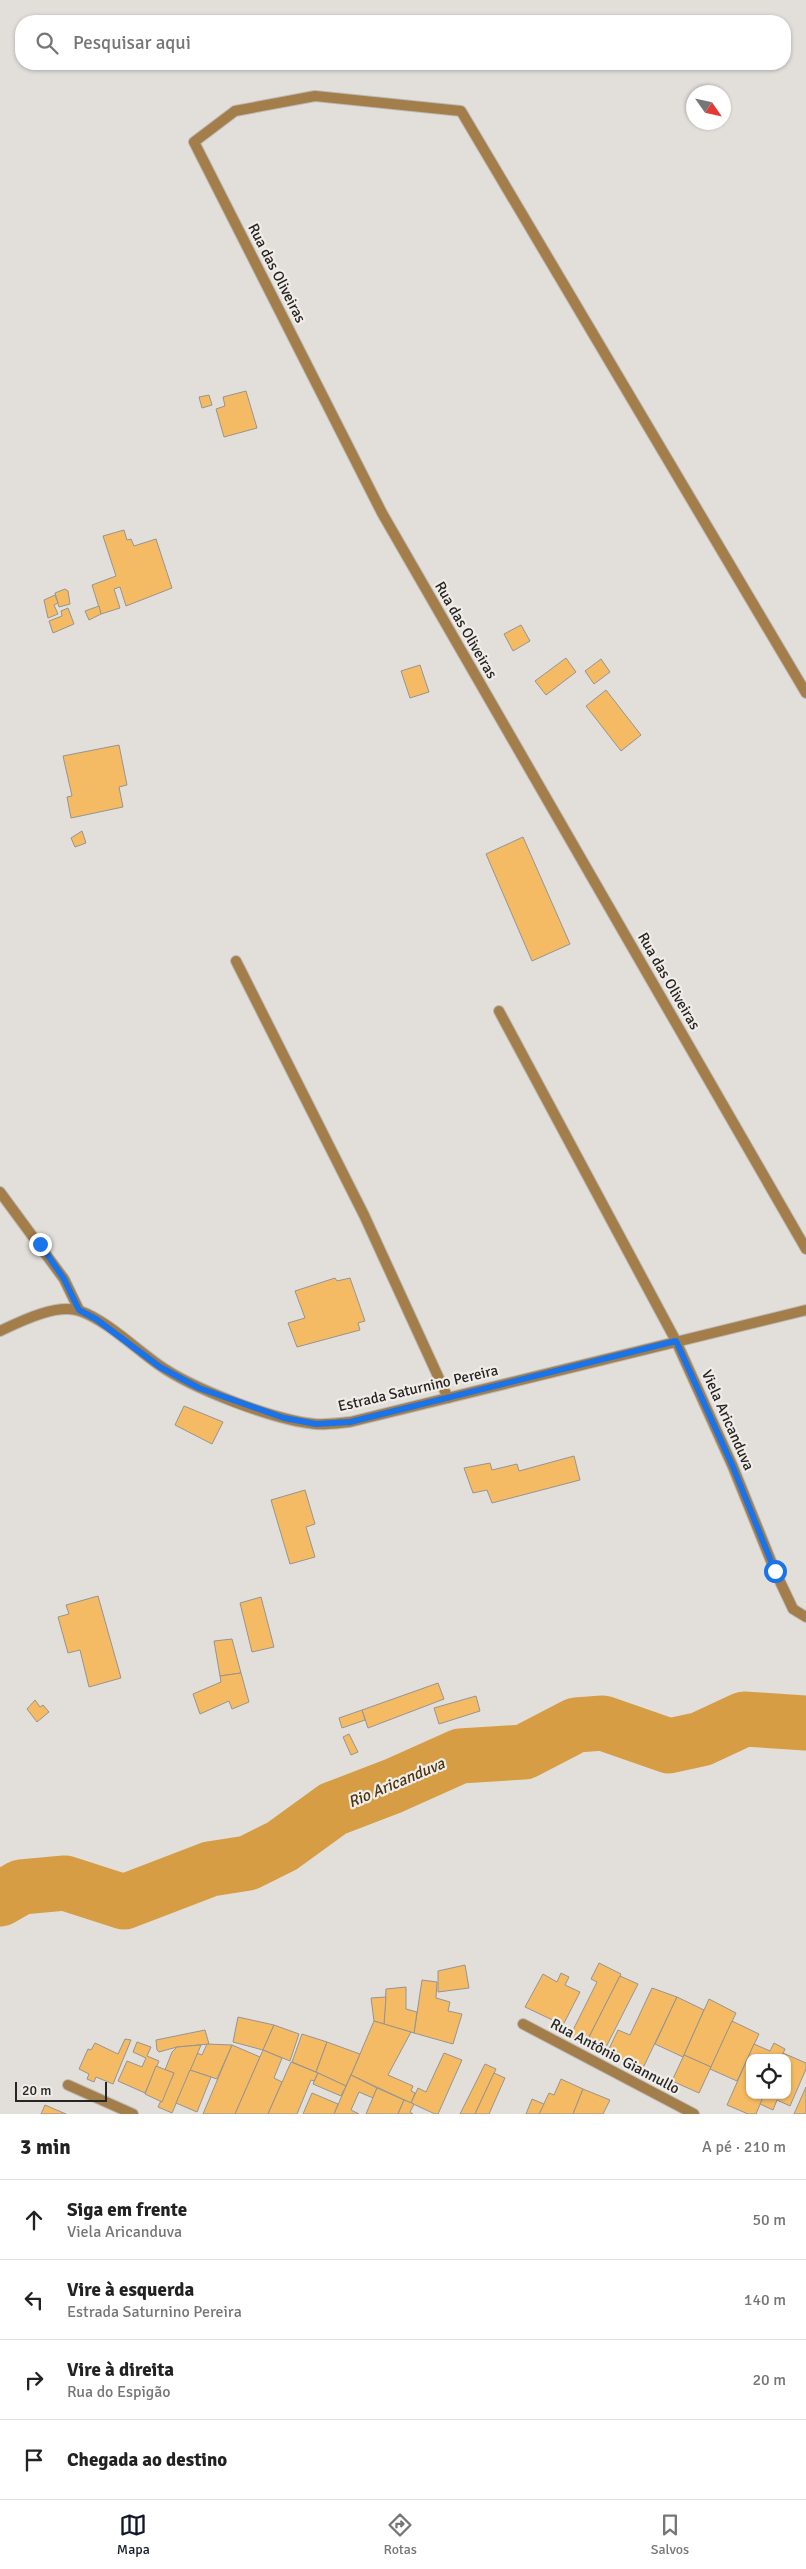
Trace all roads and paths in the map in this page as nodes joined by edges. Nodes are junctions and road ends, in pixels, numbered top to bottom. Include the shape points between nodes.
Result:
1 (806, 693) edge
2 (236, 961) dead end
3 (499, 1011) dead end
4 (0, 1192) edge
5 (806, 1249) edge
6 (79, 1310) junction
7 (806, 1310) edge
8 (0, 1331) edge
9 (676, 1341) junction
10 (448, 1398) junction
11 (806, 1617) edge
12 (523, 2024) dead end
13 (68, 2085) dead end
14 (133, 2114) edge
15 (694, 2114) edge

1 - 5 street, Rua das Oliveiras via 462,111 315,96 235,111 194,142 382,513
2 - 10 street via 364,1215
3 - 9 street, Viela Aricanduva
4 - 6 street via 64,1279
6 - 8 street via 53,1311
6 - 10 street, Estrada Saturnino Pereira via 160,1367 199,1388 284,1418 316,1424 350,1422
7 - 9 street, Estrada Saturnino Pereira
9 - 10 street, Estrada Saturnino Pereira
9 - 11 street, Viela Aricanduva via 733,1467 775,1571 794,1609
12 - 15 street, Rua Antônio Giannullo
13 - 14 street

